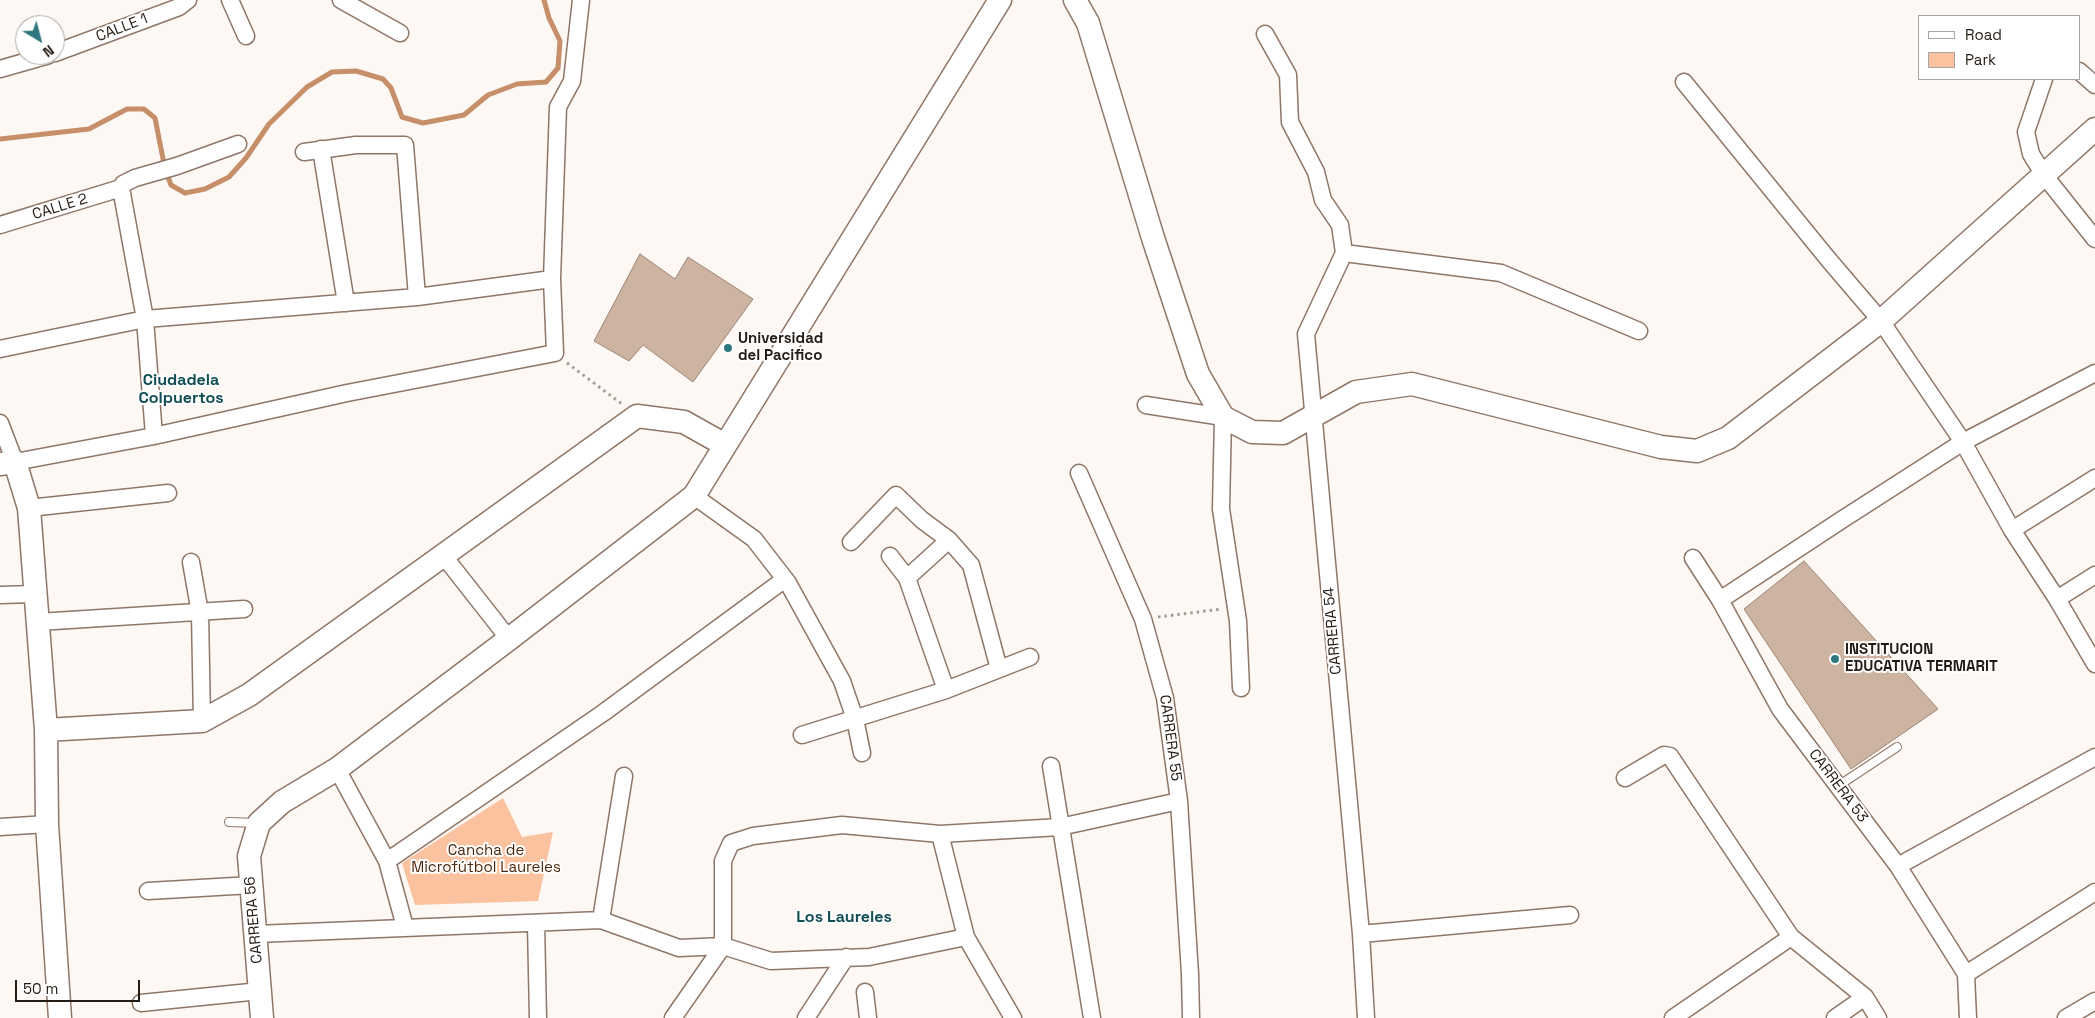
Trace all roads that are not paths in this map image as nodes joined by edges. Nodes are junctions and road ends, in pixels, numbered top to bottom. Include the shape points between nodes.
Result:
1 (188, 0) edge
2 (230, 0) edge
3 (341, 0) edge
4 (581, 0) edge
5 (1000, 0) edge
6 (1075, 0) edge
7 (400, 33) dead end
8 (1266, 34) dead end
9 (246, 36) dead end
10 (65, 49) edge
11 (15, 65) edge
12 (0, 69) edge
13 (2080, 72) edge
14 (2044, 80) edge
15 (1684, 82) dead end
16 (2095, 85) edge
17 (2095, 129) edge
18 (238, 144) dead end
19 (321, 149) junction
20 (304, 152) dead end
21 (2044, 175) junction
22 (121, 188) junction
23 (0, 225) edge
24 (2095, 239) edge
25 (1344, 253) junction
26 (552, 279) junction
27 (417, 297) junction
28 (346, 303) junction
29 (145, 319) junction
30 (1881, 321) junction
31 (1639, 331) dead end
32 (0, 349) edge
33 (2095, 372) edge
34 (1146, 405) dead end
35 (1314, 414) junction
36 (1223, 417) junction
37 (0, 424) edge
38 (154, 436) junction
39 (1963, 442) junction
40 (725, 445) junction
41 (7, 463) edge
42 (1079, 473) dead end
43 (2095, 478) edge
44 (168, 493) dead end
45 (694, 496) junction
46 (29, 508) junction
47 (2012, 530) junction
48 (949, 540) junction
49 (851, 542) dead end
50 (444, 555) junction
51 (890, 556) dead end
52 (1692, 558) dead end
53 (191, 562) dead end
54 (2095, 575) edge
55 (908, 578) junction
56 (785, 579) junction
57 (34, 594) junction
58 (0, 595) edge
59 (2057, 599) junction
60 (1720, 600) junction
61 (244, 609) dead end
62 (200, 613) junction
63 (38, 622) junction
64 (509, 639) junction
65 (1030, 657) dead end
66 (2095, 664) edge
67 (999, 669) junction
68 (1241, 688) dead end
69 (946, 690) junction
70 (855, 718) junction
71 (202, 721) junction
72 (46, 730) junction
73 (802, 735) dead end
74 (1896, 747) dead end
75 (862, 753) dead end
76 (2095, 758) edge
77 (1052, 766) dead end
78 (337, 769) junction
79 (624, 776) dead end
80 (1625, 778) dead end
81 (1838, 786) junction
82 (1179, 801) junction
83 (229, 822) dead end
84 (259, 823) junction
85 (47, 824) junction
86 (0, 827) edge
87 (1060, 827) junction
88 (940, 834) junction
89 (386, 861) junction
90 (1898, 866) junction
91 (252, 885) junction
92 (148, 891) dead end
93 (2095, 892) edge
94 (1570, 915) dead end
95 (602, 920) junction
96 (536, 924) junction
97 (405, 927) junction
98 (256, 934) junction
99 (1361, 934) junction
100 (966, 937) junction
101 (1791, 937) junction
102 (723, 946) junction
103 (846, 957) junction
104 (1966, 974) junction
105 (260, 991) junction
106 (865, 992) dead end
107 (1865, 997) junction
108 (2095, 1001) edge
109 (140, 1003) dead end
110 (60, 1018) edge
111 (262, 1018) edge
112 (538, 1018) edge
113 (672, 1018) edge
114 (806, 1018) edge
115 (868, 1018) edge
116 (1013, 1018) edge
117 (1092, 1018) edge
118 (1191, 1018) edge
119 (1366, 1018) edge
120 (1673, 1018) edge
121 (1835, 1018) edge
122 (1878, 1018) edge
123 (1968, 1018) edge
124 (2066, 1018) edge

1 - 10 street, CALLE 1 via 179,7
2 - 9 street
3 - 7 street
4 - 26 street via 572,81 558,107
5 - 40 main road
6 - 36 main road via 1088,23 1198,374
8 - 25 street via 1288,75 1290,122 1316,172 1323,200 1340,226
11 - 12 street
13 - 16 street
14 - 21 street via 2026,132 2031,154
15 - 30 street
17 - 21 main road
18 - 22 street, CALLE 2 via 151,173 123,184
19 - 20 street
19 - 27 street via 405,144
19 - 28 street
21 - 24 street
21 - 30 main road
22 - 23 street, CALLE 2
22 - 29 street
25 - 31 street via 1502,273
25 - 35 street, CARRERA 54 via 1306,334
26 - 27 street
26 - 38 street via 555,353 347,393
27 - 28 street
28 - 29 street
29 - 32 street
29 - 38 street
30 - 35 main road via 1728,438 1697,451 1661,447 1412,384 1356,392
30 - 39 street
33 - 39 street
34 - 36 street
35 - 36 main road via 1283,433 1252,432
35 - 99 street, CARRERA 54
36 - 68 street via 1221,509 1236,607
37 - 41 street
38 - 41 street
39 - 47 street
39 - 60 street
40 - 45 main road
40 - 50 main road via 684,422 637,416
41 - 46 main road
42 - 82 street, CARRERA 55 via 1143,619 1165,698
43 - 47 street
44 - 46 street
45 - 56 street via 754,539
45 - 64 main road
46 - 57 main road
47 - 59 street
48 - 49 street via 896,495
48 - 55 street
48 - 67 street via 971,565
50 - 64 street
50 - 71 main road via 249,695
51 - 55 street
52 - 60 street, CARRERA 53
53 - 62 street
54 - 59 street
55 - 69 street
56 - 70 street via 842,681
56 - 89 street via 603,713
57 - 58 street
57 - 63 main road
59 - 66 street
60 - 81 street, CARRERA 53 via 1780,709
61 - 62 street
62 - 63 street
62 - 71 street
63 - 72 main road
64 - 78 main road
65 - 67 street
67 - 69 street
69 - 70 street
70 - 73 street
70 - 75 street
71 - 72 main road
72 - 85 main road
74 - 81 lane
76 - 90 street
77 - 87 street
78 - 84 main road via 282,802
78 - 89 street
79 - 95 street
80 - 101 street via 1664,755 1670,756
81 - 90 street, CARRERA 53
82 - 87 street
82 - 118 street, CARRERA 55
83 - 84 lane
84 - 91 main road, CARRERA 56 via 249,856
85 - 86 street
85 - 110 main road
87 - 88 street
87 - 117 street
88 - 100 street
88 - 102 street via 842,825 753,836 731,843 723,861
89 - 97 street
90 - 104 street, CARRERA 53
91 - 92 street
91 - 98 main road, CARRERA 56
93 - 104 street
94 - 99 street
95 - 96 street
95 - 102 street via 679,948
96 - 97 street
96 - 112 street
97 - 98 street
98 - 105 main road, CARRERA 56
99 - 119 street, CARRERA 54
100 - 103 street via 869,957
100 - 116 street
101 - 107 street
101 - 120 street
102 - 103 street via 771,961
102 - 113 street
103 - 114 street
104 - 123 street, CARRERA 53
105 - 109 street
105 - 111 main road, CARRERA 56
106 - 115 street
107 - 121 street
107 - 122 street
108 - 124 street

